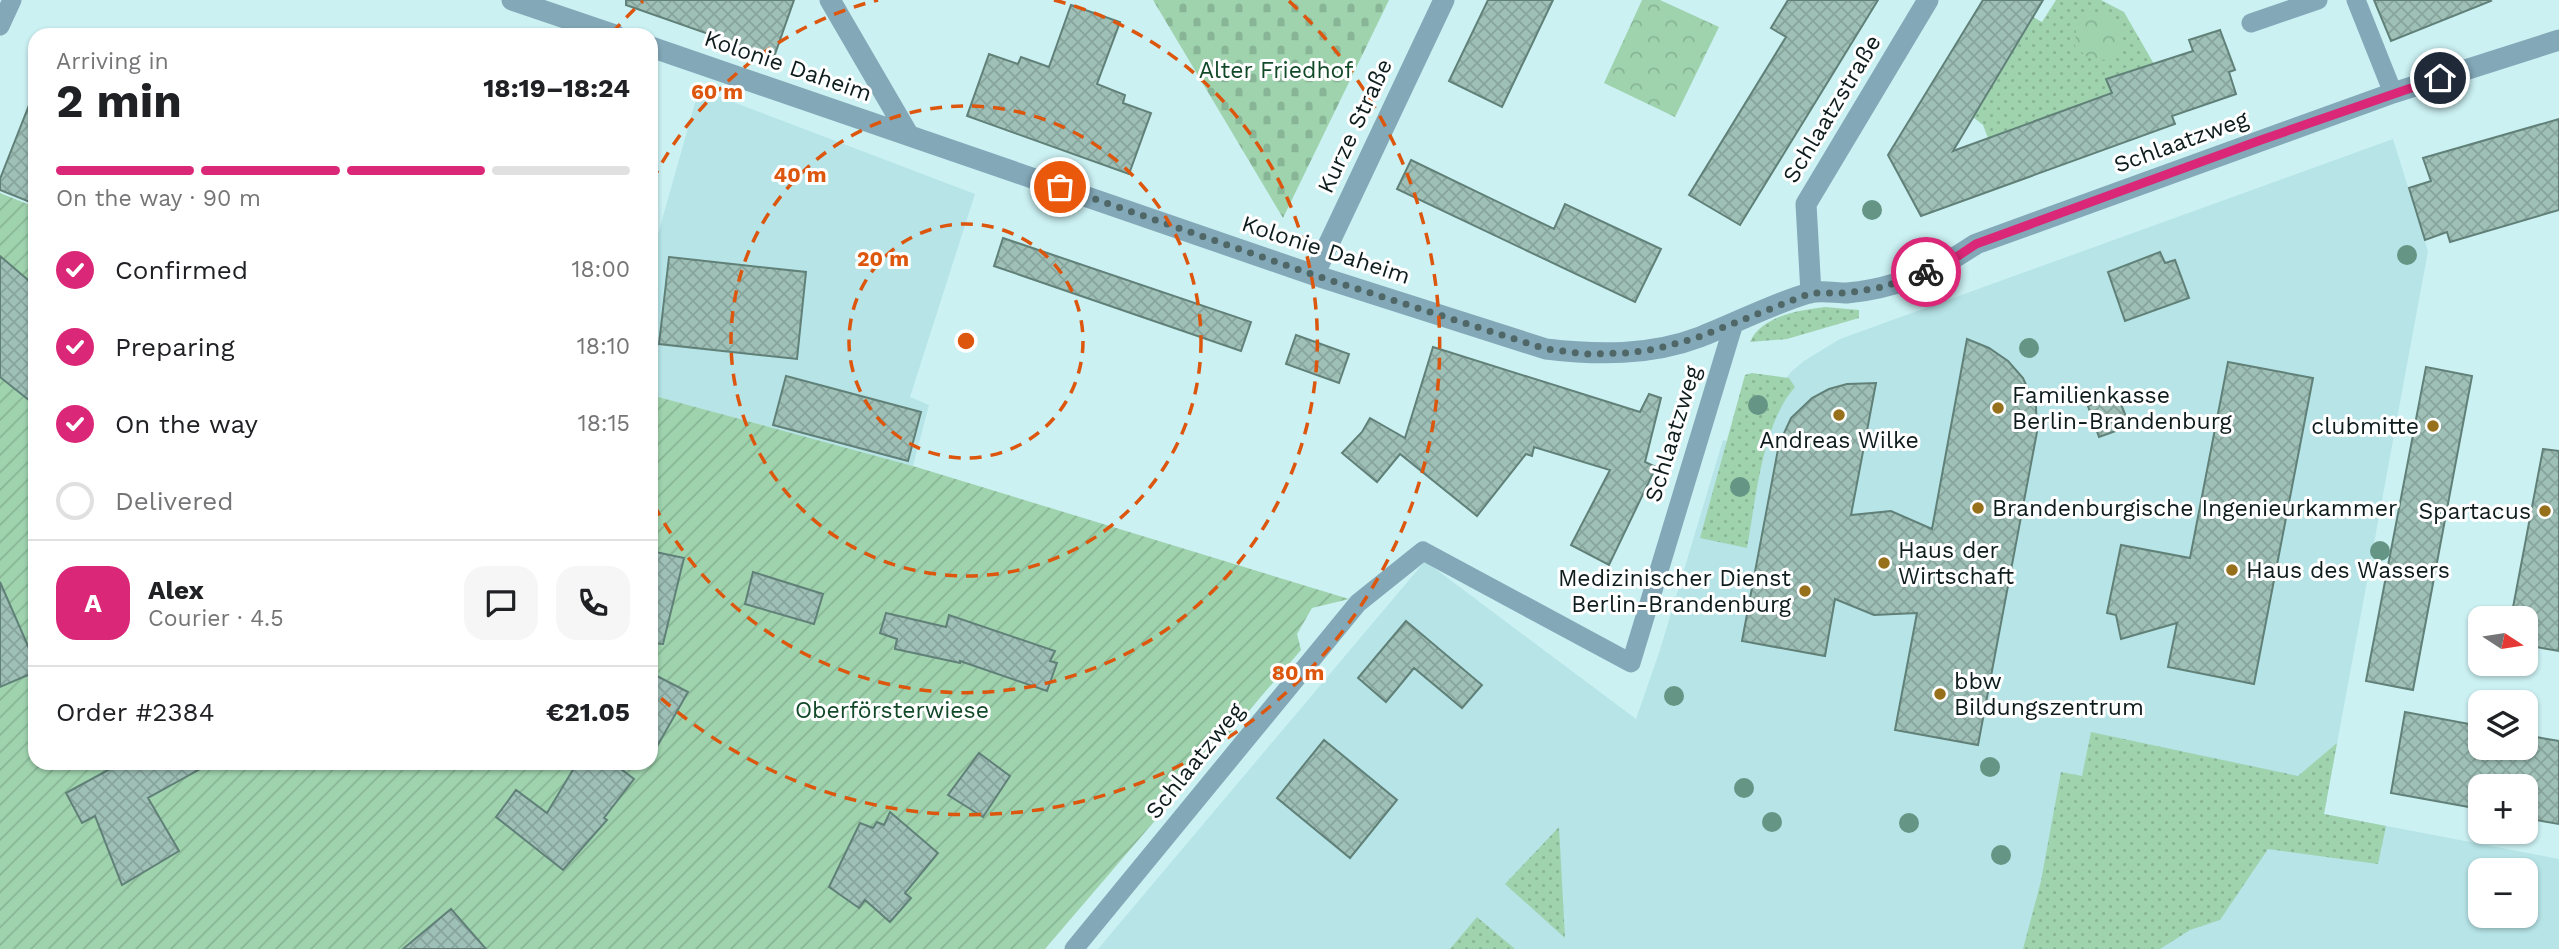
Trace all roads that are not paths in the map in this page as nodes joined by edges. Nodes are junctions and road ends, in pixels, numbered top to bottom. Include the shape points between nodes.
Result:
1 (12, 0) edge
2 (512, 0) edge
3 (830, 0) edge
4 (1444, 0) edge
5 (1928, 0) edge
6 (2318, 0) edge
7 (2356, 0) edge
8 (554, 7) edge
9 (2250, 23) dead end
10 (0, 26) edge
11 (600, 28) edge
12 (2559, 40) edge
13 (658, 49) edge
14 (2393, 93) junction
15 (908, 134) junction
16 (1314, 275) junction
17 (1811, 293) junction
18 (1734, 323) junction
19 (1074, 949) edge

1 - 10 lane
2 - 8 street
3 - 15 street, Kolonie Daheim
4 - 16 street, Kurze Straße
5 - 17 street, Schlaatzstraße via 1806,204
6 - 9 lane
7 - 14 lane
8 - 11 street
12 - 14 street, Schlaatzweg
13 - 15 street, Kolonie Daheim
14 - 17 street, Schlaatzweg via 1976,244 1918,276 1847,293
15 - 16 street, Kolonie Daheim
16 - 18 street, Kolonie Daheim via 1546,349 1586,354 1656,349
17 - 18 street, Schlaatzweg
18 - 19 lane, Schlaatzweg via 1631,663 1423,551 1358,603

